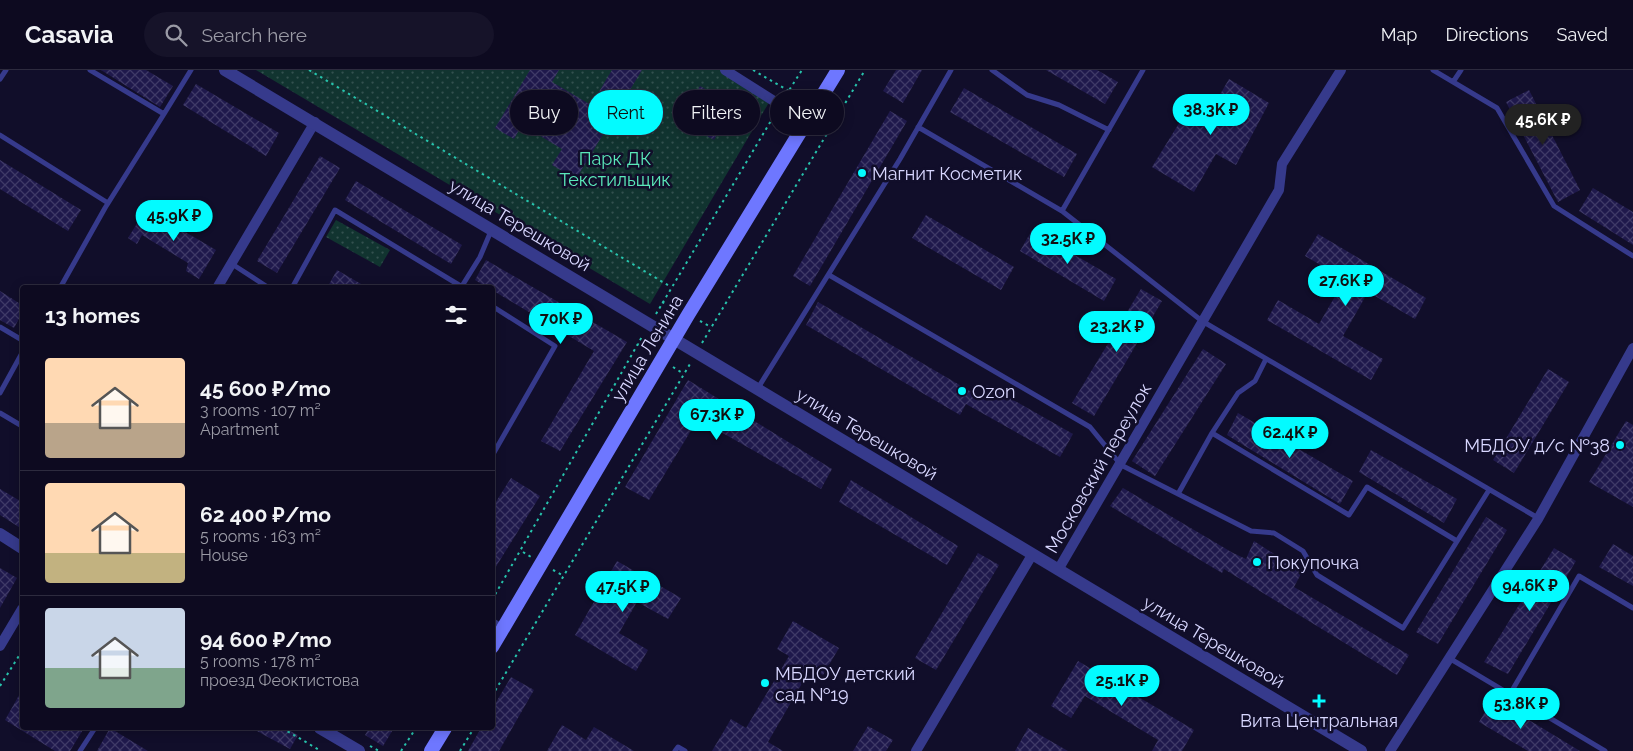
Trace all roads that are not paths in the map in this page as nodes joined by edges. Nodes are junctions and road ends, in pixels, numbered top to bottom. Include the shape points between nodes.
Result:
1 (6, 70) edge
2 (90, 70) edge
3 (191, 70) edge
4 (225, 70) edge
5 (725, 70) edge
6 (838, 70) edge
7 (951, 70) edge
8 (992, 70) edge
9 (1143, 70) edge
10 (1341, 70) edge
11 (1432, 70) edge
12 (1461, 70) edge
13 (0, 79) edge
14 (1453, 82) junction
15 (826, 90) edge
16 (770, 99) edge
17 (164, 114) junction
18 (315, 122) junction
19 (918, 128) junction
20 (1109, 130) junction
21 (0, 135) edge
22 (799, 135) edge
23 (108, 203) junction
24 (1062, 211) junction
25 (492, 229) junction
26 (1633, 256) edge
27 (232, 264) junction
28 (829, 275) junction
29 (62, 285) edge
30 (220, 285) edge
31 (264, 285) edge
32 (294, 285) edge
33 (460, 285) edge
34 (464, 285) edge
35 (495, 308) edge
36 (1202, 321) junction
37 (0, 327) edge
38 (675, 338) junction
39 (20, 339) edge
40 (1633, 348) edge
41 (20, 357) edge
42 (1266, 359) junction
43 (758, 389) junction
44 (0, 393) edge
45 (0, 413) edge
46 (20, 425) edge
47 (1212, 433) junction
48 (495, 451) edge
49 (1121, 465) junction
50 (1489, 490) junction
51 (1178, 494) junction
52 (1538, 519) junction
53 (0, 534) edge
54 (1457, 541) junction
55 (20, 547) edge
56 (1032, 556) junction
57 (1058, 570) junction
58 (1633, 608) edge
59 (20, 612) edge
60 (498, 624) edge
61 (0, 646) edge
62 (1450, 658) junction
63 (1510, 694) junction
64 (94, 730) edge
65 (323, 730) edge
66 (444, 730) edge
67 (80, 751) edge
68 (359, 751) edge
69 (431, 751) edge
70 (676, 751) edge
71 (685, 751) edge
72 (916, 751) edge
73 (1361, 751) edge
74 (1390, 751) edge
75 (1605, 751) edge

1 - 13 lane
2 - 17 lane
3 - 17 lane
4 - 18 street, улица Терешковой
5 - 16 street
6 - 15 main road, улица Ленина
7 - 19 lane
8 - 20 lane via 1027,95 1059,105
9 - 20 lane
10 - 36 street, Московский переулок via 1282,164 1279,190
11 - 14 lane
12 - 14 lane
14 - 26 lane via 1497,108 1554,206
17 - 23 lane
18 - 25 street, улица Терешковой
18 - 27 street
19 - 24 lane
19 - 28 lane
20 - 24 lane
21 - 23 lane
22 - 38 main road, улица Ленина
23 - 29 lane
24 - 36 lane
25 - 34 lane
25 - 38 street, улица Терешковой
27 - 30 street
27 - 31 lane
28 - 43 lane
28 - 49 lane via 1090,427
32 - 33 lane via 335,210
35 - 48 lane via 555,346
36 - 42 lane
36 - 49 street, Московский переулок
37 - 39 lane
38 - 43 street, улица Терешковой
38 - 60 main road, улица Ленина
40 - 52 street
41 - 44 lane
42 - 47 lane via 1255,381 1238,393
42 - 50 lane
43 - 56 street, улица Терешковой
45 - 46 lane
47 - 51 lane
47 - 54 lane via 1349,515 1368,487
49 - 51 lane
49 - 57 street, Московский переулок
50 - 52 lane
50 - 54 lane
51 - 54 lane via 1251,531 1274,533 1303,550 1317,575 1403,628
52 - 62 street
53 - 55 street
56 - 57 street, улица Терешковой
56 - 72 street, Московский переулок
57 - 73 street, улица Терешковой
58 - 63 lane via 1579,576
59 - 61 street
62 - 63 lane
62 - 74 street
63 - 75 lane
64 - 67 lane
65 - 68 street
66 - 69 main road
70 - 71 lane via 678,747

